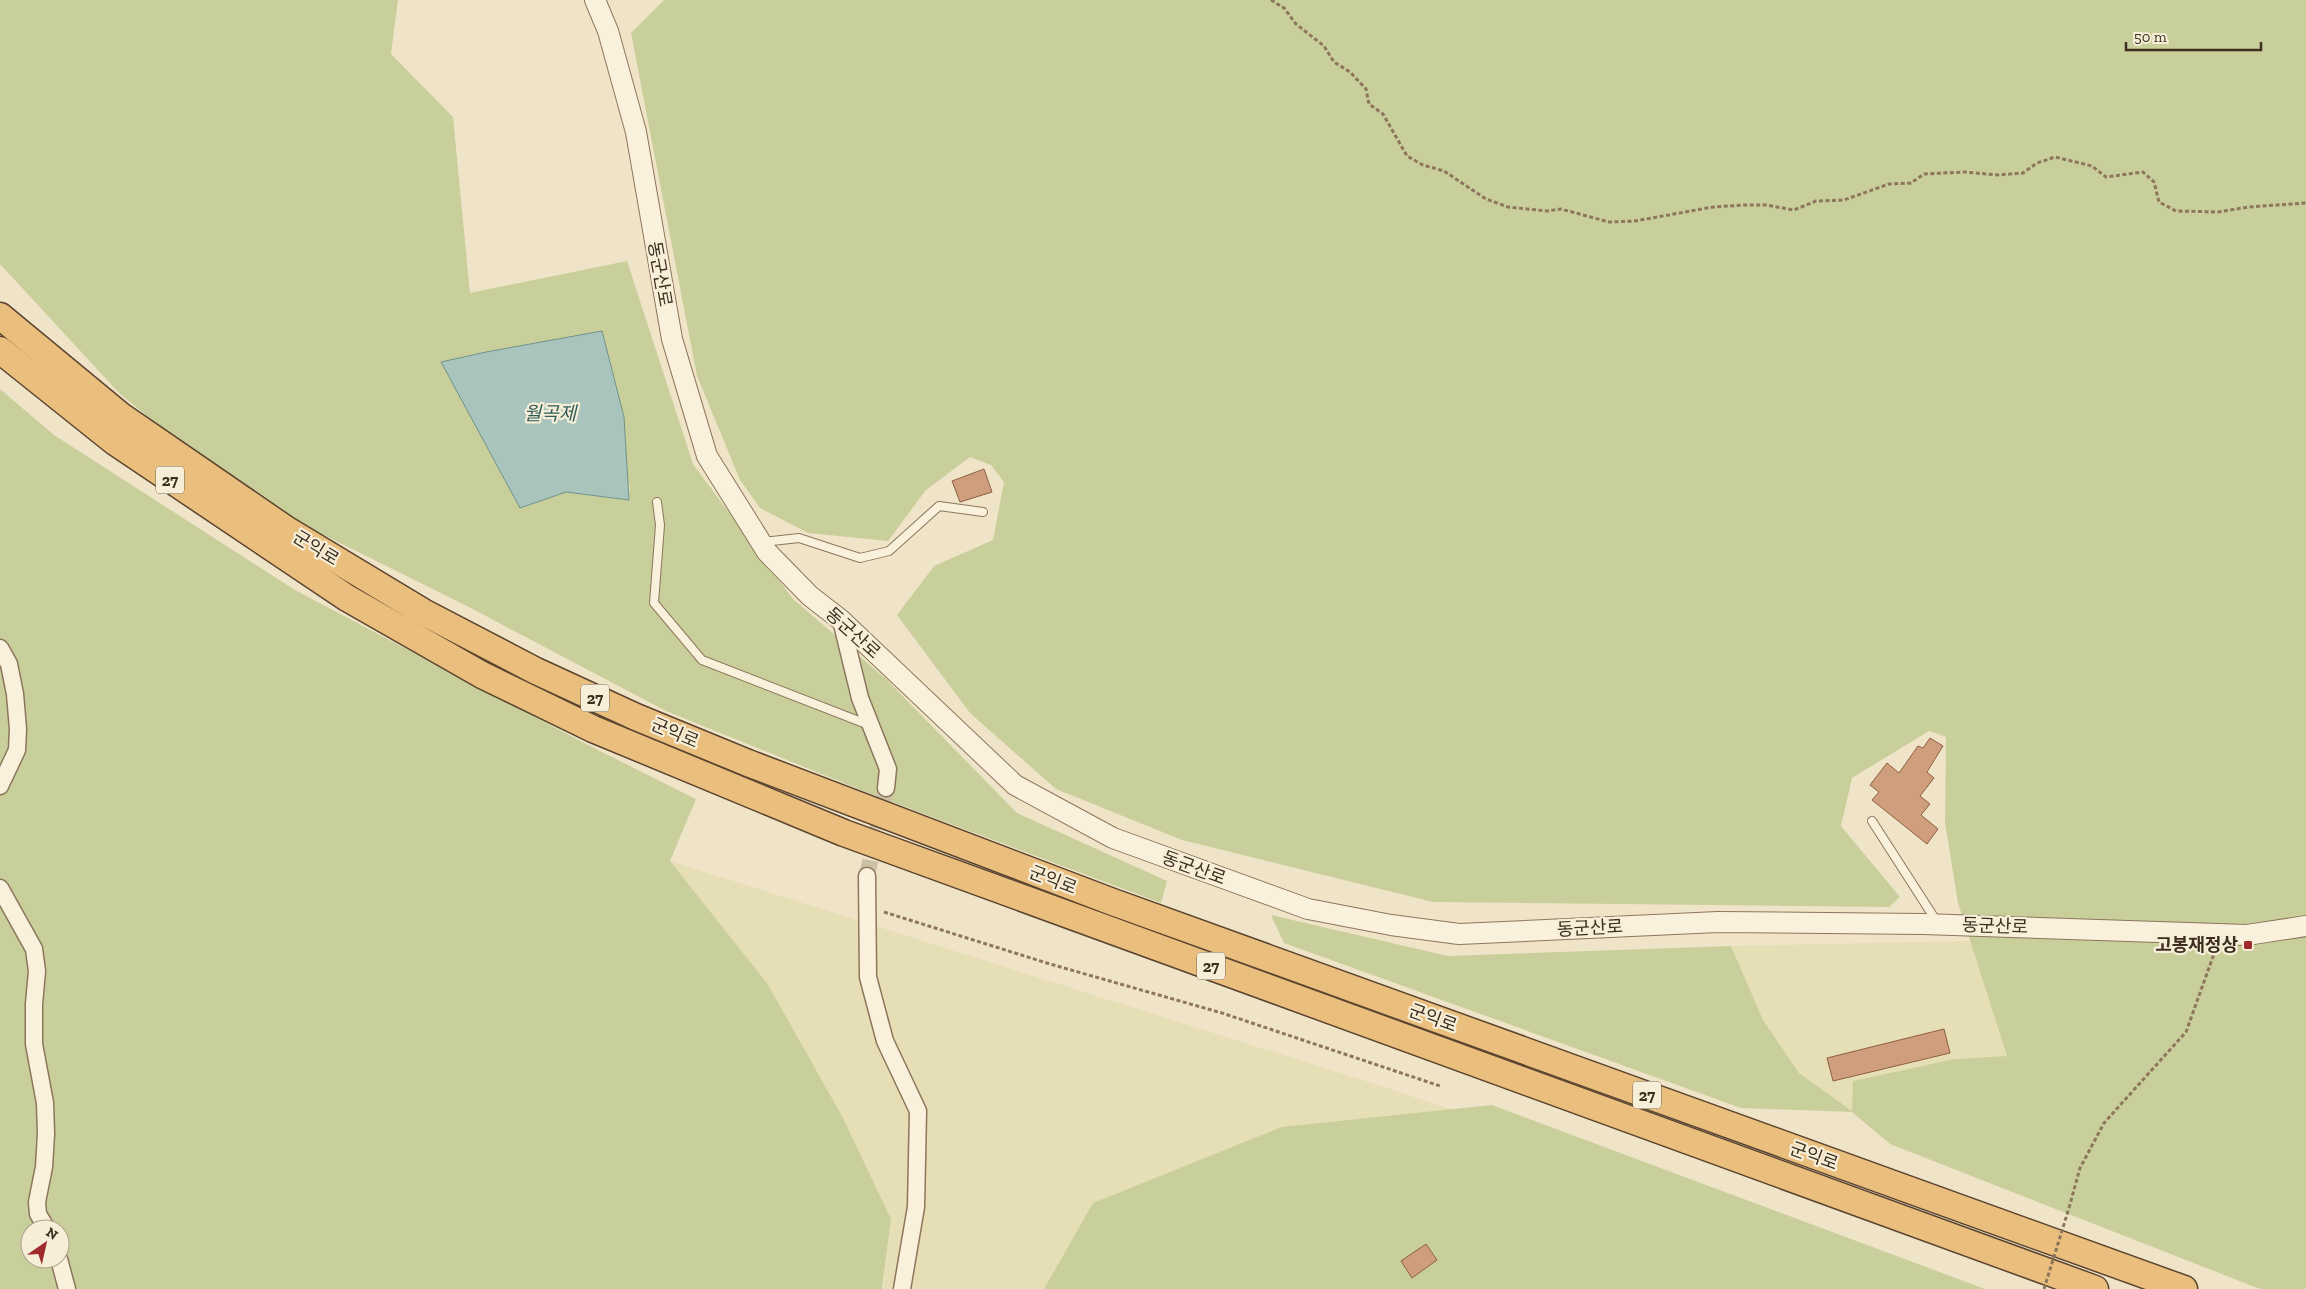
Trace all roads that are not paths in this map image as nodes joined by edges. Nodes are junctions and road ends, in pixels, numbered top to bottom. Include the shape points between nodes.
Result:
1 (594, 0) edge
2 (0, 316) edge
3 (0, 350) edge
4 (657, 502) dead end
5 (983, 512) dead end
6 (761, 542) junction
7 (841, 620) junction
8 (0, 648) edge
9 (871, 726) junction
10 (0, 786) edge
11 (886, 788) tunnel mouth
12 (1872, 820) dead end
13 (867, 876) tunnel mouth
14 (0, 888) edge
15 (1938, 924) junction
16 (2306, 926) edge
17 (41, 1219) edge
18 (62, 1269) edge
19 (67, 1289) edge
20 (902, 1289) edge
21 (2095, 1289) edge
22 (2184, 1289) edge

1 - 6 street, 동군산로 via 608,31 636,132 674,348 708,456
2 - 22 highway, 군익로 / 27 via 121,416 287,530 423,612 536,671 636,716 748,763 1110,901
3 - 21 highway, 군익로 / 27 via 115,442 347,598 482,675 593,729 844,833
4 - 9 lane via 660,525 654,603 702,660
5 - 6 lane via 939,506 889,551 860,558 799,538
6 - 7 street, 동군산로 via 810,596
7 - 9 street via 860,698
7 - 15 street, 동군산로 via 1015,785 1113,838 1308,909 1459,934 1718,922
8 - 10 street via 9,664 18,729 18,750
9 - 11 street via 888,768
12 - 15 lane
13 - 20 street via 868,978 885,1041 918,1111 916,1207
14 - 17 street via 34,949 37,971 34,1044 45,1104 46,1134 37,1202
15 - 16 street, 동군산로 via 2247,935
18 - 19 street

